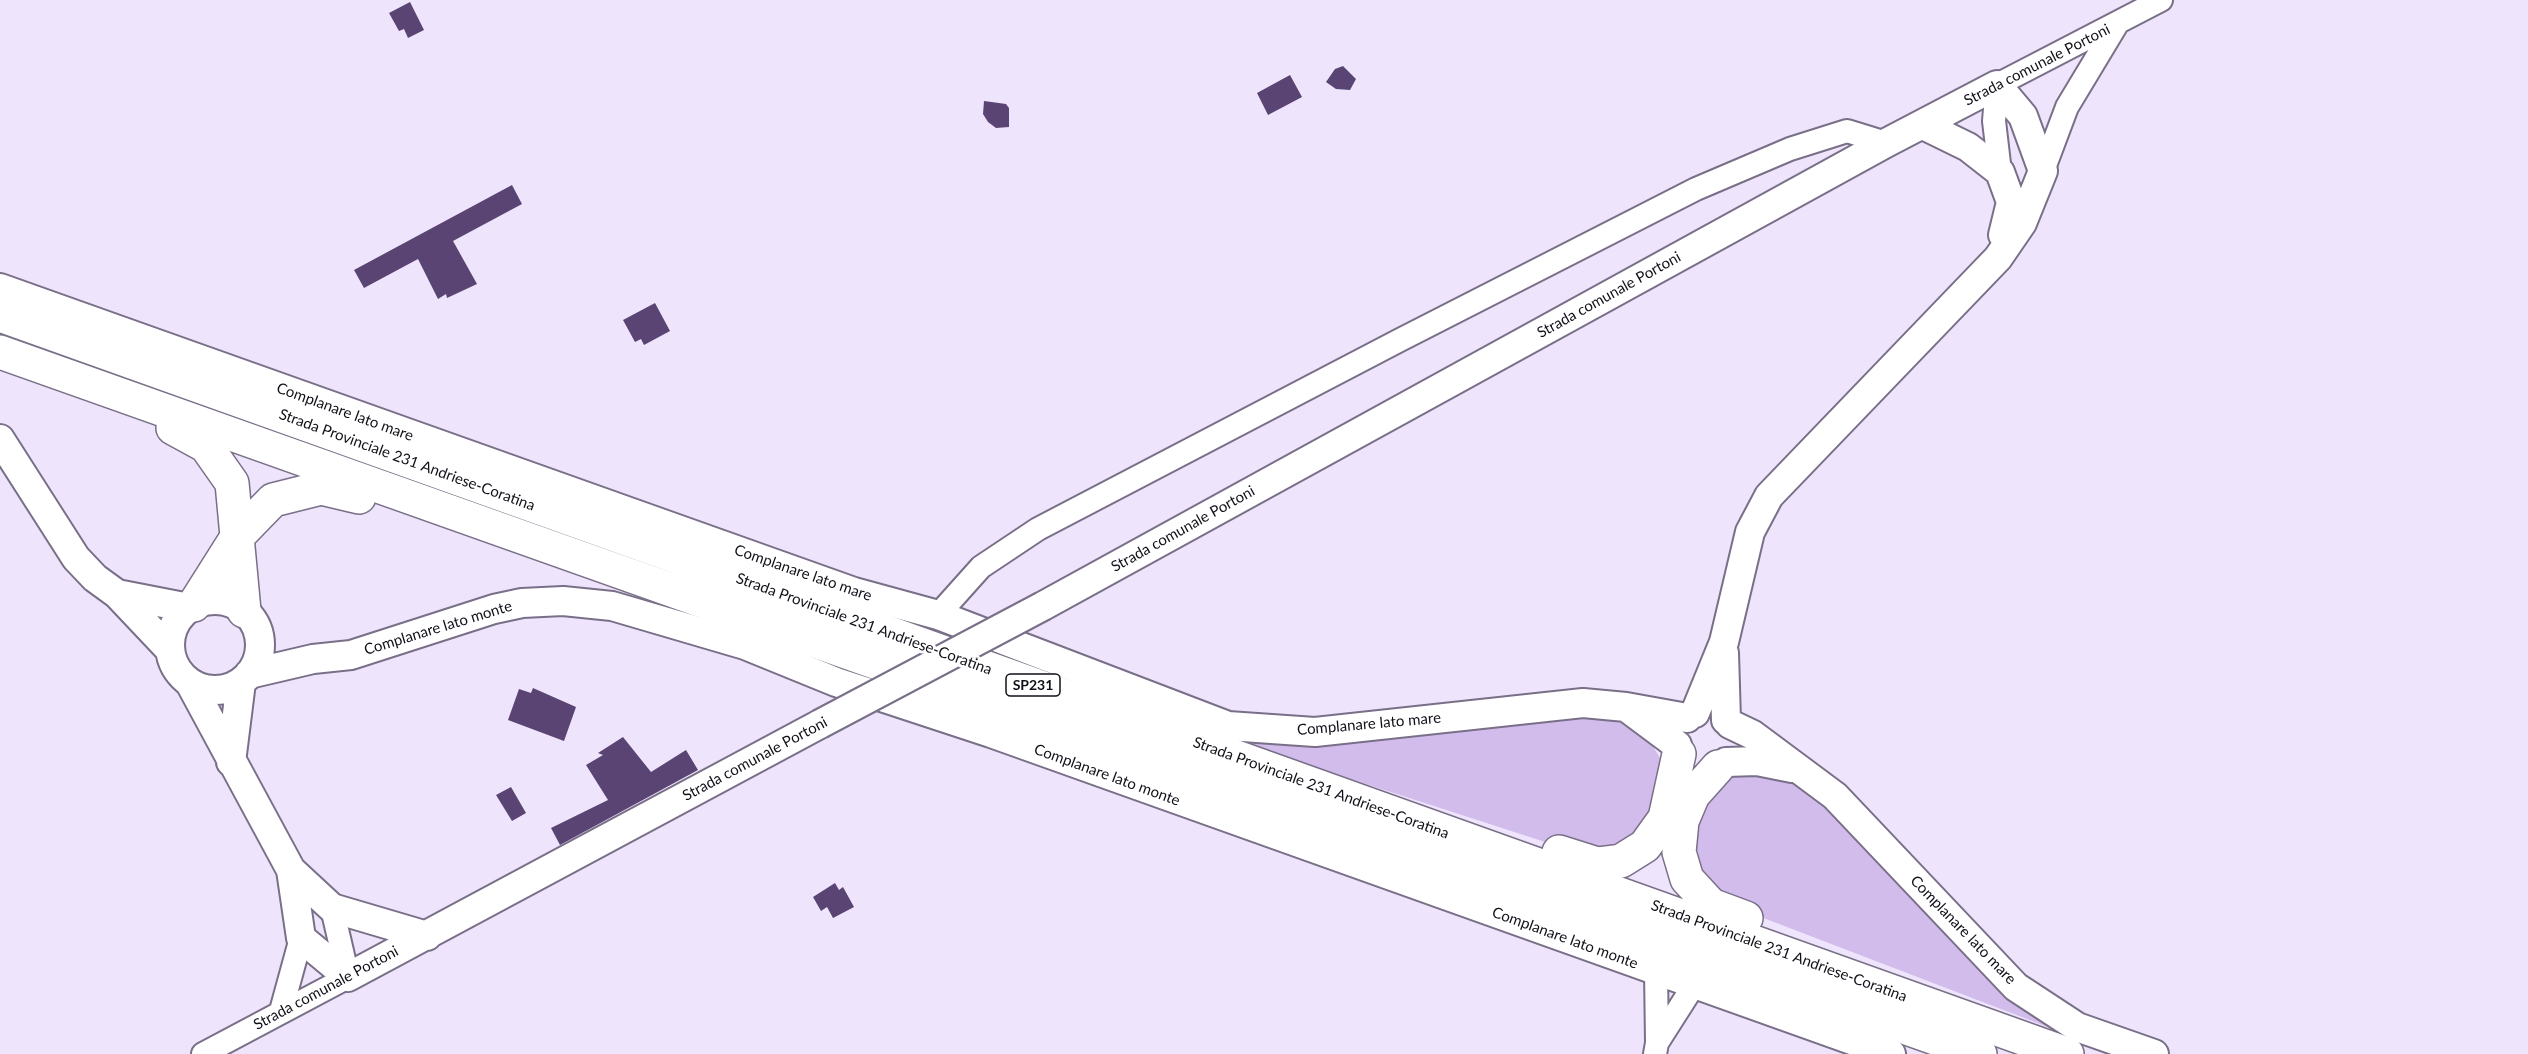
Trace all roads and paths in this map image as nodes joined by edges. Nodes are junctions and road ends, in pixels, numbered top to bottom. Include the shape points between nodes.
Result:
1 (2161, 0) edge
2 (2116, 24) junction
3 (1997, 86) junction
4 (1923, 125) junction
5 (1886, 143) junction
6 (2043, 171) junction
7 (2000, 172) junction
8 (1998, 258) junction
9 (0, 288) edge
10 (0, 315) edge
11 (0, 354) edge
12 (0, 439) edge
13 (237, 537) junction
14 (558, 550) junction
15 (117, 594) junction
16 (191, 606) junction
17 (938, 615) junction
18 (250, 620) junction
19 (1724, 642) junction
20 (170, 649) junction
21 (313, 659) junction
22 (245, 678) junction
23 (190, 683) junction
24 (1626, 707) junction
25 (1691, 716) junction
26 (1728, 722) junction
27 (1678, 749) junction
28 (231, 762) junction
29 (1722, 764) junction
30 (1797, 769) junction
31 (1385, 811) junction
32 (291, 870) junction
33 (332, 908) junction
34 (427, 936) junction
35 (301, 938) junction
36 (1656, 971) junction
37 (348, 977) junction
38 (1694, 985) junction
39 (1893, 992) junction
40 (281, 1011) junction
41 (1656, 1048) edge
42 (203, 1054) edge
43 (1891, 1054) edge
44 (1980, 1054) edge
45 (2067, 1054) edge
46 (2154, 1054) edge

1 - 2 street, Strada comunale Portoni
2 - 3 street, Strada comunale Portoni
2 - 6 street via 2067,107
3 - 4 street, Strada comunale Portoni
3 - 6 street via 2023,116
3 - 7 street via 1994,121
4 - 5 street, Strada comunale Portoni
4 - 7 street via 1968,147
5 - 17 street via 1847,131 1790,149 1676,199 1038,529 981,567
5 - 34 street, Strada comunale Portoni, bridge via 1043,606
6 - 8 street via 2022,223
7 - 8 street via 2011,202
8 - 19 street via 1769,496 1750,532
9 - 17 street, Complanare lato mare via 855,592
10 - 31 highway, Strada Provinciale 231 Andriese-Coratina / SP231
11 - 13 highway via 84,397 180,431 206,446 232,483
11 - 14 highway, Strada Provinciale 231 Andriese-Coratina / SP231
12 - 15 street via 76,558
13 - 14 highway via 273,500 321,488 343,491 455,529
13 - 16 highway
13 - 18 highway
14 - 44 highway, Strada Provinciale 231 Andriese-Coratina / SP231
15 - 16 street
15 - 20 street
16 - 18 street via 220,600
16 - 20 street via 174,626
17 - 24 street, Complanare lato mare via 1211,722 1246,729 1315,732 1583,703
18 - 21 street
18 - 22 street via 259,653
19 - 25 street
19 - 26 street
20 - 23 street via 176,668
21 - 22 street, Complanare lato monte
21 - 36 street, Complanare lato monte via 351,655 522,603 563,601 620,608 745,645 836,682 991,733
22 - 23 street via 231,687 210,690
22 - 28 street
23 - 28 street
24 - 25 street, Complanare lato mare
24 - 27 street
25 - 26 street via 1712,712
25 - 27 street via 1680,726
26 - 29 street via 1735,740
26 - 30 street, Complanare lato mare via 1753,735
27 - 29 street via 1692,766 1701,769
27 - 31 highway via 1665,818 1645,846 1621,861 1596,864 1444,814
28 - 32 street
29 - 30 street, Complanare lato mare via 1757,761
29 - 39 highway via 1693,795 1682,821 1679,852 1688,879 1710,905 1852,958
30 - 46 street, Complanare lato mare via 1835,796 2016,987 2077,1027
31 - 39 highway, Strada Provinciale 231 Andriese-Coratina / SP231
32 - 33 street
32 - 35 street
33 - 34 street
33 - 37 street
34 - 37 street, Strada comunale Portoni
35 - 37 street
35 - 40 street
36 - 38 street, Complanare lato monte
36 - 41 street
37 - 40 street, Strada comunale Portoni
38 - 41 street
38 - 43 street, Complanare lato monte
39 - 45 highway, Strada Provinciale 231 Andriese-Coratina / SP231
40 - 42 street, Strada comunale Portoni

